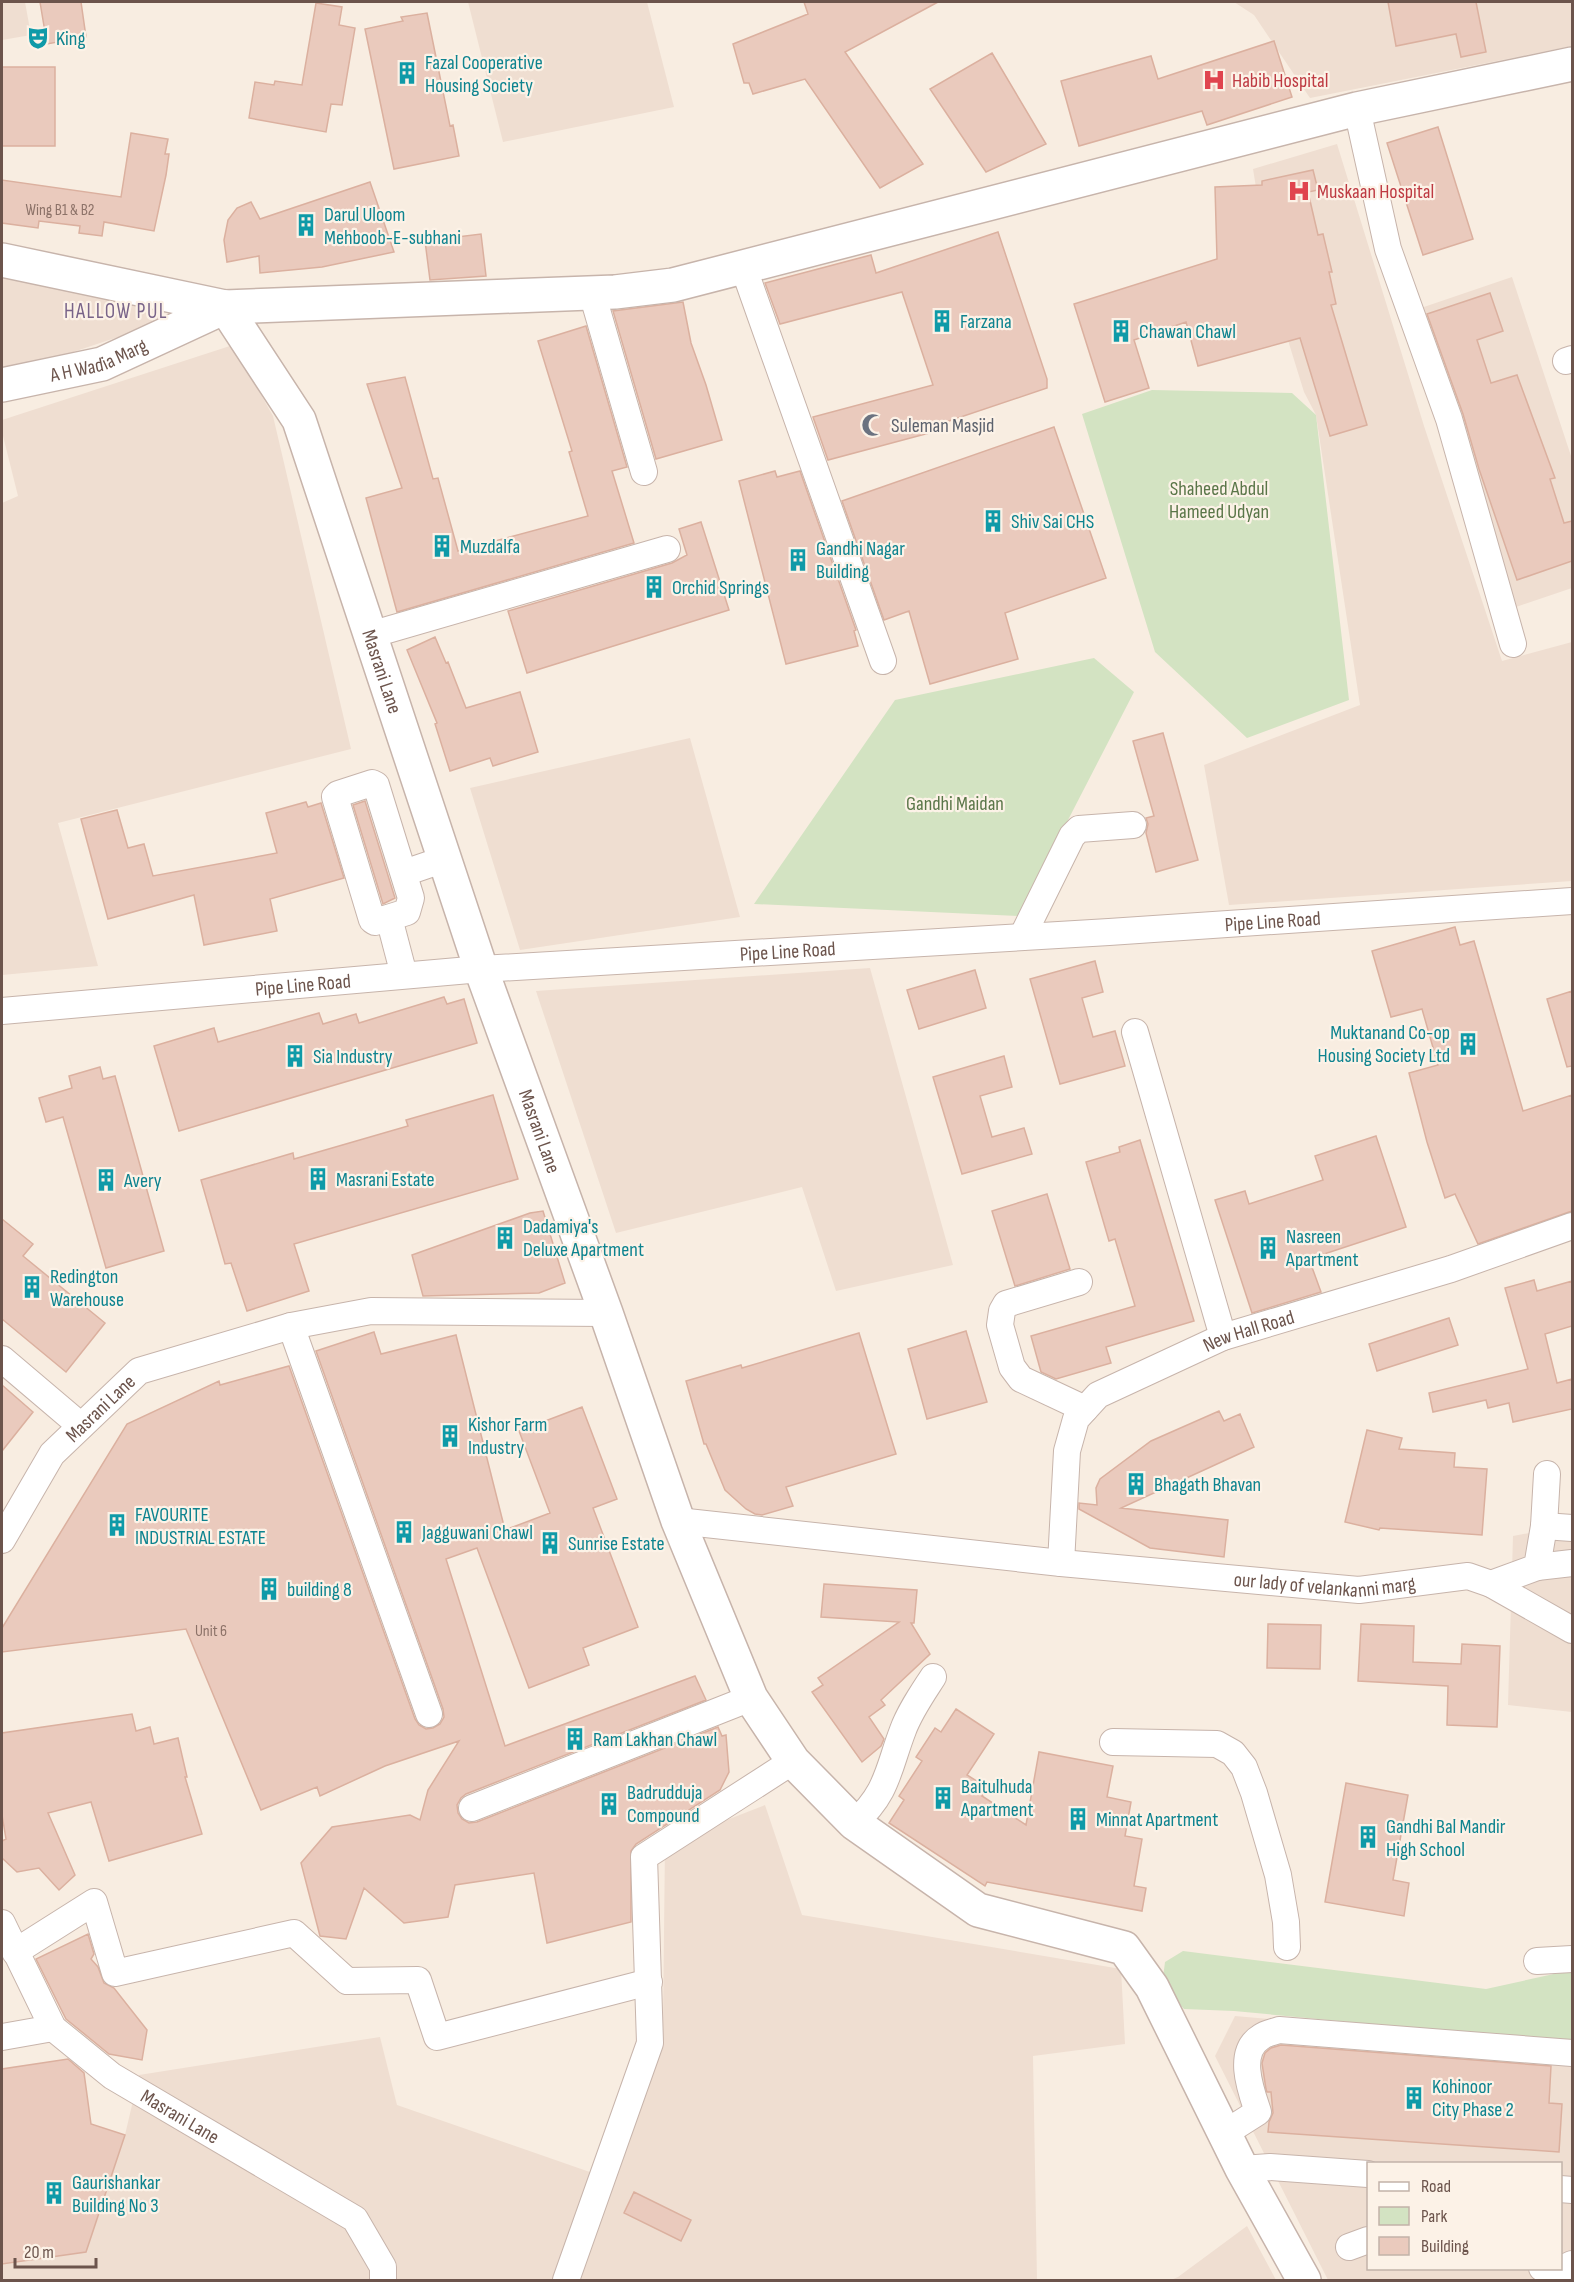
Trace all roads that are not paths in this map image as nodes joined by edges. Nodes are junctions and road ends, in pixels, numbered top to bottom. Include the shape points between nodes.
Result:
1 (1572, 64) edge
2 (1357, 109) junction
3 (2, 260) edge
4 (743, 266) junction
5 (592, 293) junction
6 (225, 307) junction
7 (2, 386) edge
8 (644, 472) dead end
9 (667, 549) dead end
10 (370, 635) junction
11 (1513, 644) dead end
12 (883, 662) dead end
13 (1133, 825) dead end
14 (445, 859) junction
15 (404, 873) junction
16 (1572, 900) edge
17 (389, 918) junction
18 (1022, 937) junction
19 (481, 969) junction
20 (404, 975) junction
21 (2, 1011) edge
22 (1135, 1032) dead end
23 (1572, 1226) edge
24 (1079, 1282) dead end
25 (606, 1313) junction
26 (291, 1326) junction
27 (1223, 1337) junction
28 (2, 1359) edge
29 (1085, 1409) junction
30 (81, 1426) junction
31 (1547, 1474) dead end
32 (678, 1521) junction
33 (1544, 1527) junction
34 (1572, 1528) edge
35 (2, 1540) edge
36 (1061, 1563) junction
37 (1572, 1563) edge
38 (1537, 1567) junction
39 (1491, 1584) junction
40 (1572, 1630) edge
41 (933, 1677) dead end
42 (751, 1698) junction
43 (429, 1714) dead end
44 (1113, 1742) dead end
45 (793, 1761) junction
46 (472, 1808) dead end
47 (854, 1822) junction
48 (2, 1923) edge
49 (1287, 1947) dead end
50 (15, 1952) junction
51 (1572, 1959) edge
52 (1537, 1961) dead end
53 (648, 1982) junction
54 (53, 2028) junction
55 (2, 2037) edge
56 (1572, 2053) edge
57 (1225, 2133) junction
58 (1242, 2169) junction
59 (1367, 2174) edge
60 (383, 2280) edge
61 (566, 2280) edge
62 (1305, 2280) edge

1 - 2 street
2 - 4 street
2 - 11 street via 1388,249 1449,419
3 - 6 street
4 - 5 street via 673,285
4 - 12 street
5 - 6 street
5 - 8 street
6 - 7 street, A H Wadia Marg via 102,364
6 - 10 street, Masrani Lane via 299,420
9 - 10 street
10 - 14 street, Masrani Lane
13 - 18 street via 1079,829 1072,836
14 - 15 street
14 - 19 street, Masrani Lane
15 - 17 street via 411,905 407,912
15 - 17 street via 376,784 336,795 372,920
16 - 18 street, Pipe Line Road
17 - 20 street
18 - 19 street, Pipe Line Road
19 - 20 street, Pipe Line Road
19 - 25 street, Masrani Lane
20 - 21 street, Pipe Line Road
22 - 27 street
23 - 27 street, New Hall Road via 1451,1269
24 - 29 street via 1006,1304 1000,1324 1012,1367 1021,1379
25 - 26 street, Masrani Lane via 371,1311
25 - 32 street
26 - 30 street, Masrani Lane via 139,1371
26 - 43 street
27 - 29 street, New Hall Road via 1098,1395
28 - 30 street
29 - 36 street, New Hall Road via 1076,1419 1067,1451
30 - 35 street, Masrani Lane via 52,1454
31 - 33 street
32 - 36 street, our lady of velankanni marg
32 - 42 street
33 - 34 street
33 - 38 street
36 - 39 street, our lady of velankanni marg via 1359,1590 1468,1576
37 - 38 street
38 - 39 street
39 - 40 street, our lady of velankanni marg
41 - 47 street via 903,1729 877,1799
42 - 45 street
42 - 46 street
44 - 49 street via 1217,1744 1233,1753 1244,1767 1254,1793 1278,1875
45 - 47 street
45 - 53 street via 644,1857
47 - 57 street via 978,1910 1124,1948 1152,1987
48 - 50 street, Masrani Lane
50 - 53 street via 94,1902 115,1973 294,1933 347,1981 418,1980 437,2037
50 - 54 street, Masrani Lane
51 - 52 street
53 - 61 street via 650,2043
54 - 55 street
54 - 60 street, Masrani Lane via 112,2076 356,2219 383,2267
56 - 57 street via 1279,2030 1251,2046 1247,2061 1258,2112
57 - 58 street
58 - 59 street via 1270,2167
58 - 62 street

